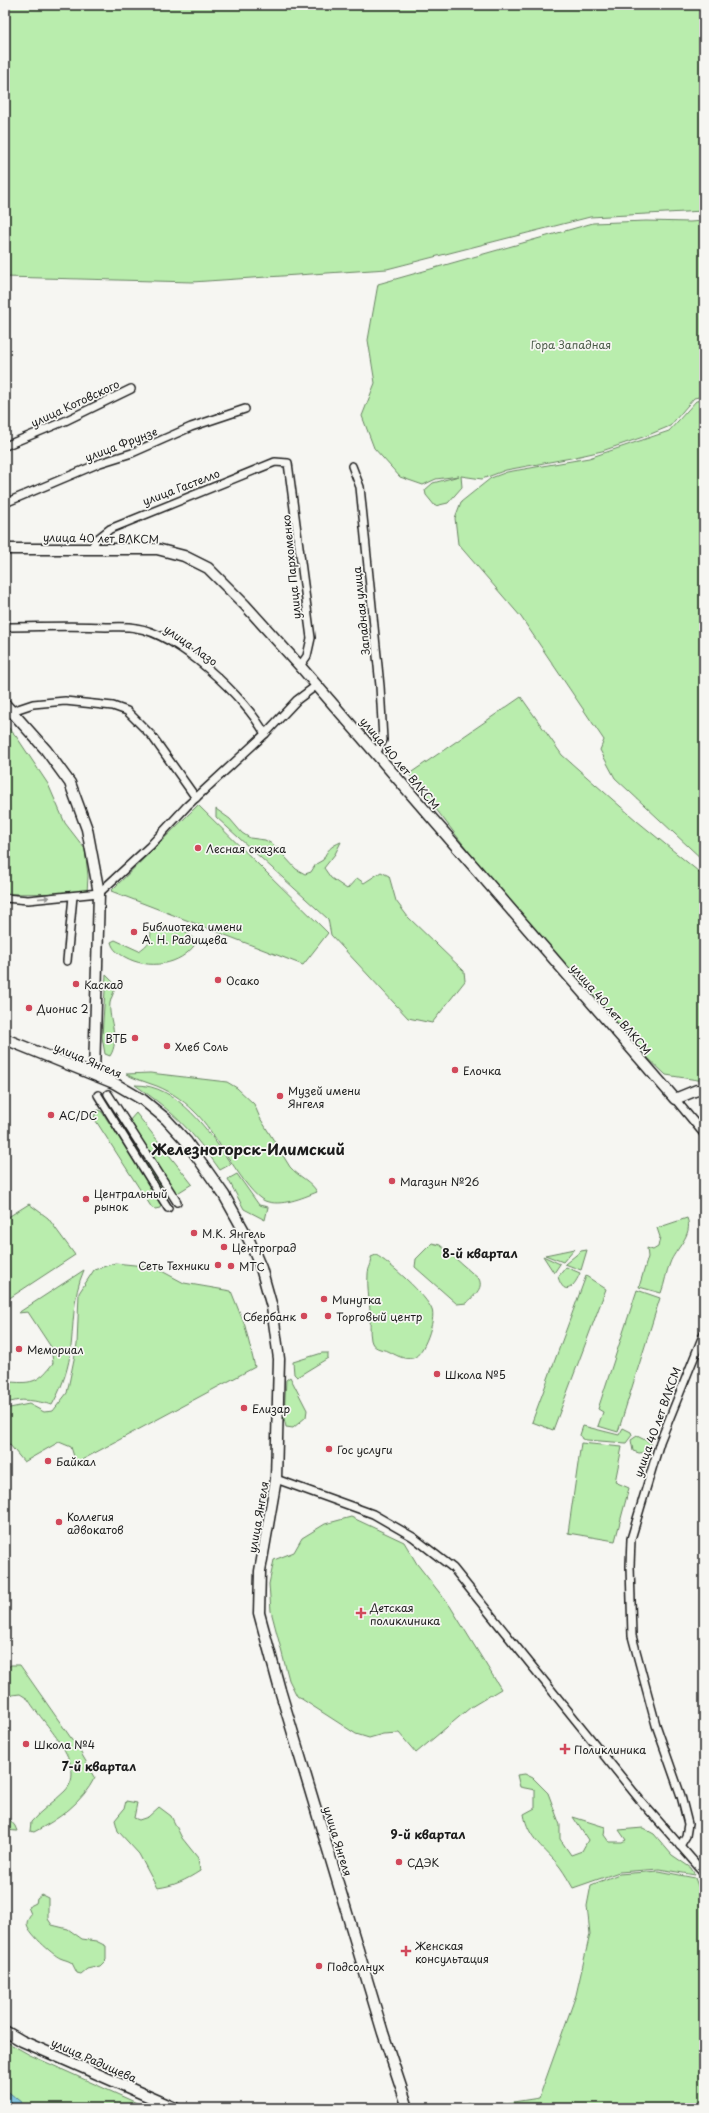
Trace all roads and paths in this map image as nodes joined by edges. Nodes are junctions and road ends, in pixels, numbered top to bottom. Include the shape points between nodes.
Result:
1 (131, 389) dead end
2 (245, 409) dead end
3 (5, 446) edge
4 (288, 463) joint
5 (352, 466) dead end
6 (5, 503) edge
7 (5, 549) edge
8 (91, 549) junction
9 (5, 627) edge
10 (300, 666) junction
11 (317, 685) junction
12 (9, 707) edge
13 (265, 734) junction
14 (376, 754) junction
15 (196, 798) junction
16 (99, 894) junction
17 (73, 896) junction
18 (5, 898) edge
19 (67, 961) dead end
20 (5, 1039) edge
21 (94, 1074) junction
22 (704, 1090) edge
23 (108, 1094) dead end
24 (98, 1095) dead end
25 (675, 1099) junction
26 (704, 1134) edge
27 (176, 1202) dead end
28 (168, 1208) dead end
29 (704, 1333) edge
30 (276, 1479) junction
31 (680, 1846) junction
32 (704, 1873) edge
33 (5, 2031) edge
34 (175, 2108) edge
35 (408, 2108) edge

1 - 3 street, улица Котовского via 78,416
2 - 6 street, улица Фрунзе via 191,427
4 - 8 street, улица Гастелло via 275,462 110,529 96,540
4 - 10 street, улица Пархоменко via 311,638 307,656
5 - 14 street, Западная улица via 360,487 380,686 383,740
7 - 8 street, улица 40 лет ВЛКСМ
8 - 10 street, улица 40 лет ВЛКСМ via 157,549 184,556 208,568
9 - 13 street, улица Лазо via 85,626 136,628 154,632 186,652 227,684 257,719
10 - 11 street, улица 40 лет ВЛКСМ
11 - 13 street via 297,700
11 - 14 street, улица 40 лет ВЛКСМ
12 - 15 street via 65,701 113,706 127,711 152,736
12 - 16 street via 70,783 87,829
13 - 15 street
14 - 25 street, улица 40 лет ВЛКСМ
15 - 16 street
16 - 17 street
16 - 21 street
18 -> 17 street via 28,900
17 - 19 street
20 - 21 street, улица Янгеля
21 - 30 street, улица Янгеля via 137,1097 166,1119 209,1173 249,1240 263,1275 278,1340
22 - 25 street via 697,1090
23 - 27 street
24 - 28 street
25 - 26 street, улица 40 лет ВЛКСМ
29 - 31 street, улица 40 лет ВЛКСМ via 660,1442 631,1539 632,1636 656,1725 688,1824 686,1836
30 - 31 street via 373,1514 413,1537 453,1568
30 - 35 street, улица Янгеля via 260,1571 259,1613 379,2019
31 - 32 street
33 - 34 street, улица Радищева

